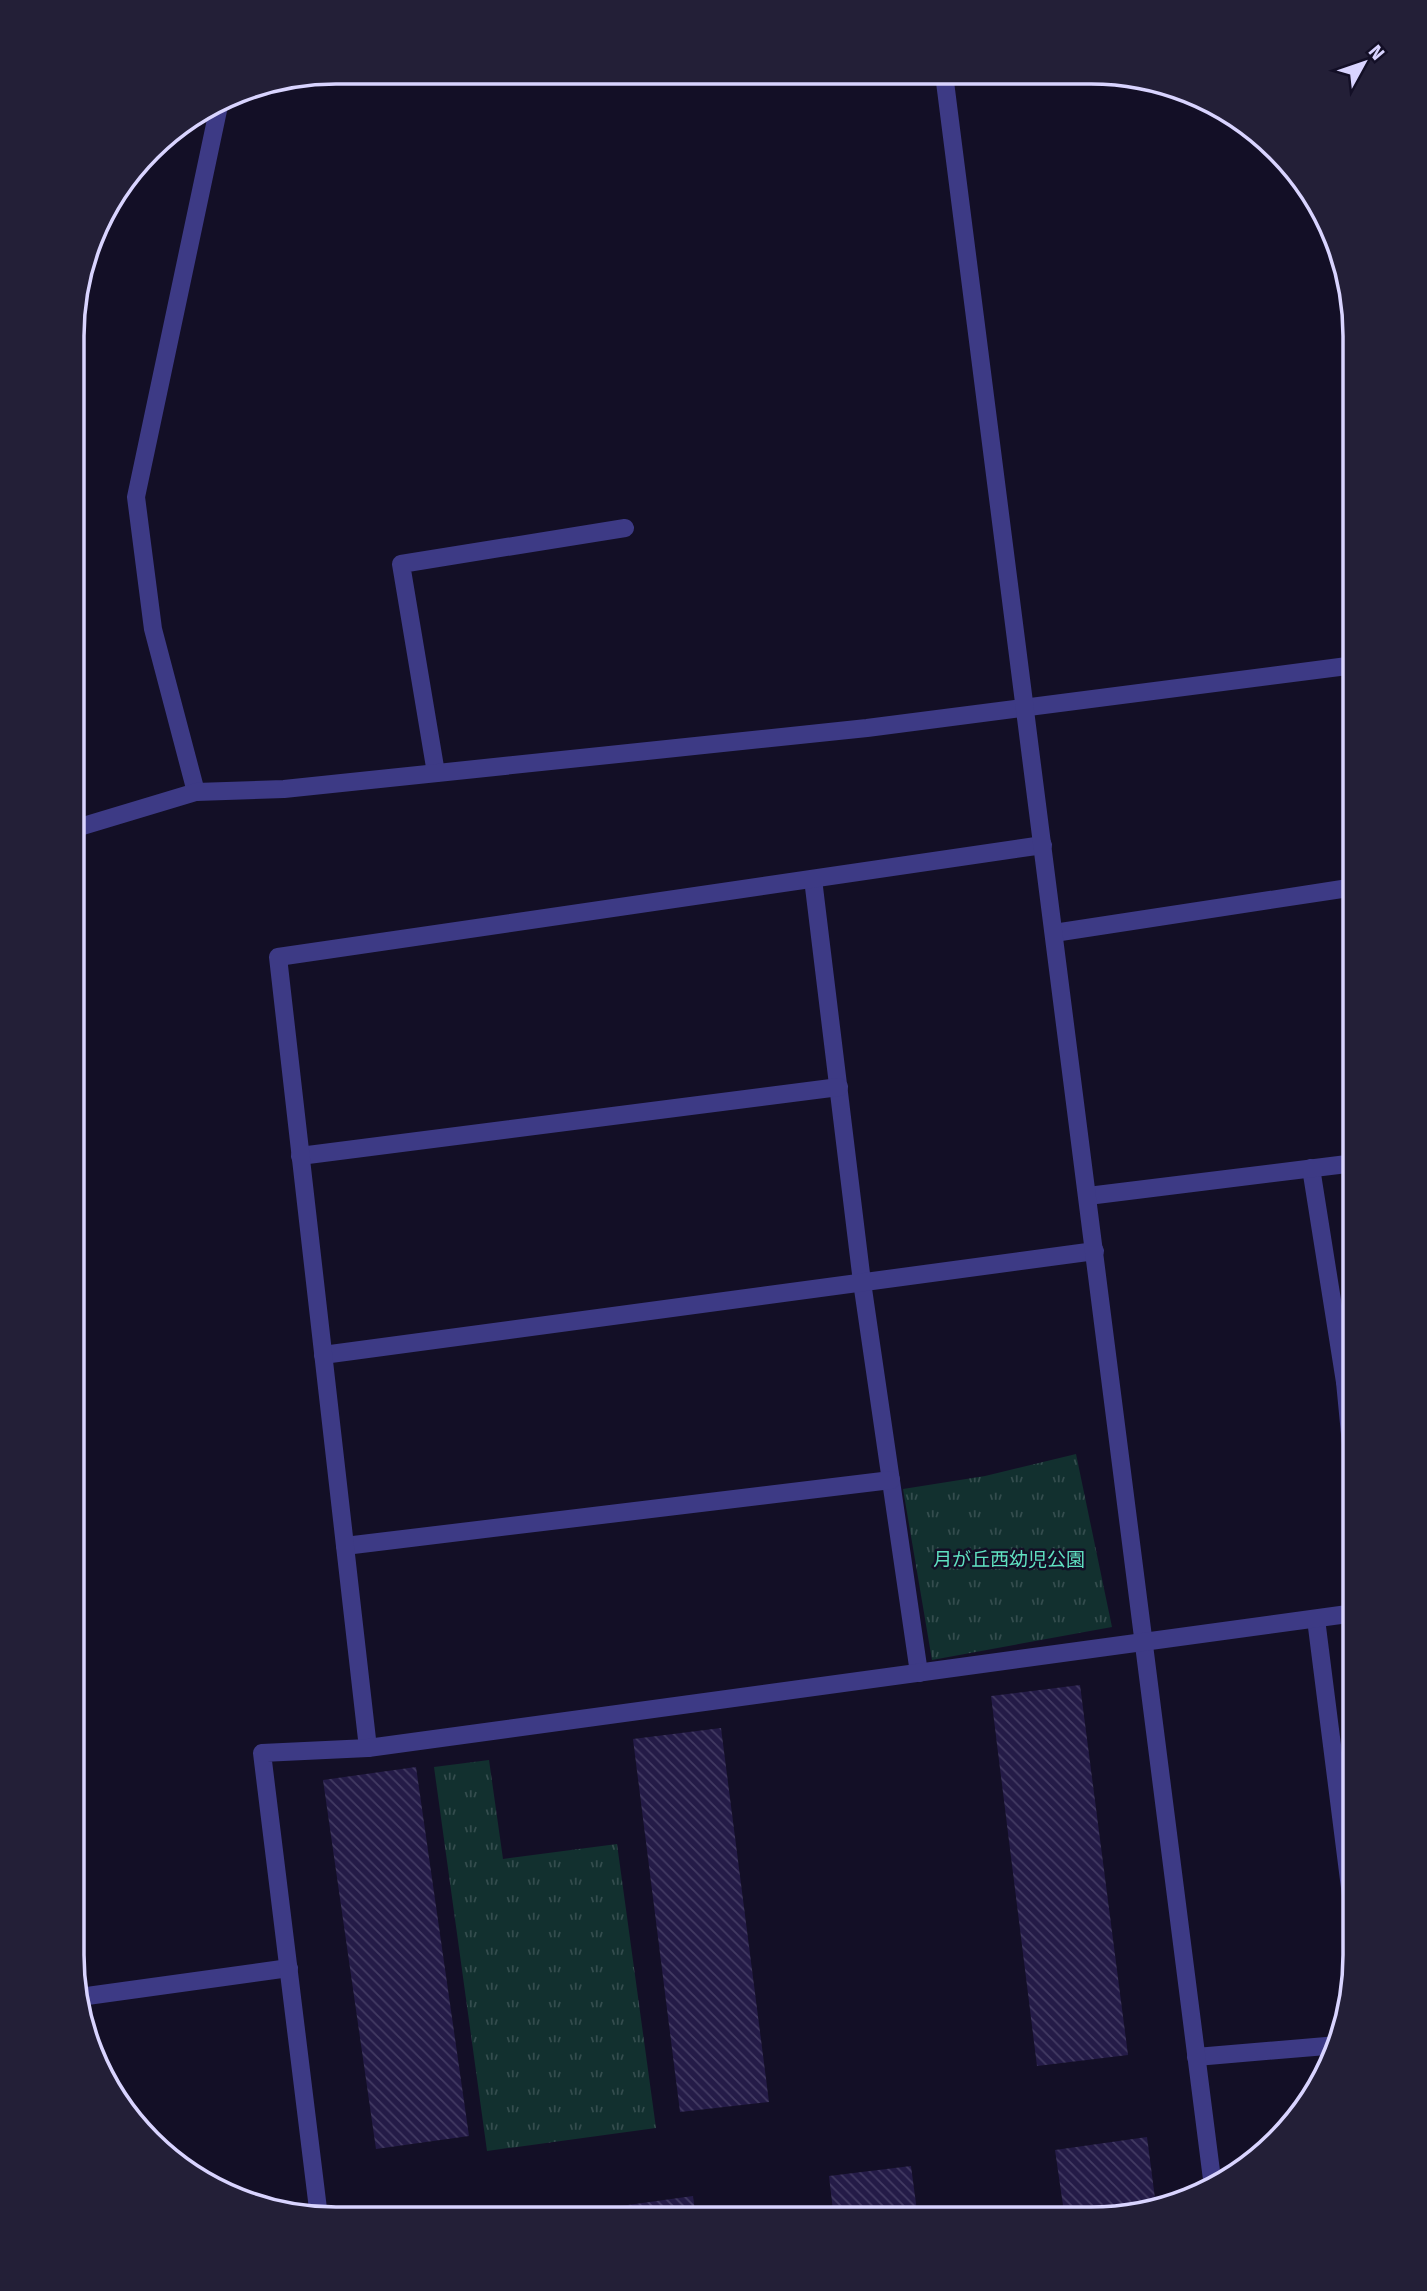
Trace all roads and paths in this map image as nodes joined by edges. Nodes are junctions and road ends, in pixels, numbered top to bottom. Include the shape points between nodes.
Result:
1 (945, 84) edge
2 (217, 114) edge
3 (625, 528) dead end
4 (1343, 667) edge
5 (1025, 709) junction
6 (436, 773) junction
7 (195, 792) junction
8 (84, 826) edge
9 (1043, 845) junction
10 (813, 879) junction
11 (1343, 889) edge
12 (1054, 933) junction
13 (839, 1087) junction
14 (300, 1156) junction
15 (1343, 1164) edge
16 (1311, 1168) junction
17 (1088, 1196) junction
18 (1095, 1251) junction
19 (862, 1282) junction
20 (1343, 1343) edge
21 (323, 1354) junction
22 (891, 1479) junction
23 (345, 1546) junction
24 (1343, 1615) edge
25 (1315, 1619) junction
26 (1146, 1642) junction
27 (919, 1673) junction
28 (368, 1748) junction
29 (1343, 1835) edge
30 (289, 1968) junction
31 (87, 1996) edge
32 (1326, 2046) edge
33 (1196, 2057) junction
34 (1212, 2176) edge
35 (318, 2206) edge

1 - 5 street
2 - 7 street via 136,497 153,629
3 - 6 street via 401,564
4 - 5 street
5 - 6 street
5 - 9 street
6 - 7 street via 284,789
7 - 8 street
9 - 10 street
9 - 12 street
10 - 13 street
10 - 14 street via 278,957
11 - 12 street
12 - 17 street
13 - 14 street
13 - 19 street
14 - 21 street
15 - 16 street
16 - 17 street
16 - 20 street
17 - 18 street
18 - 19 street
18 - 26 street
19 - 21 street
19 - 22 street
21 - 23 street
22 - 23 street
22 - 27 street
23 - 28 street
24 - 25 street
25 - 26 street
25 - 29 street
26 - 27 street
26 - 33 street
27 - 28 street
28 - 30 street via 262,1753
30 - 31 street
30 - 35 street
32 - 33 street
33 - 34 street

